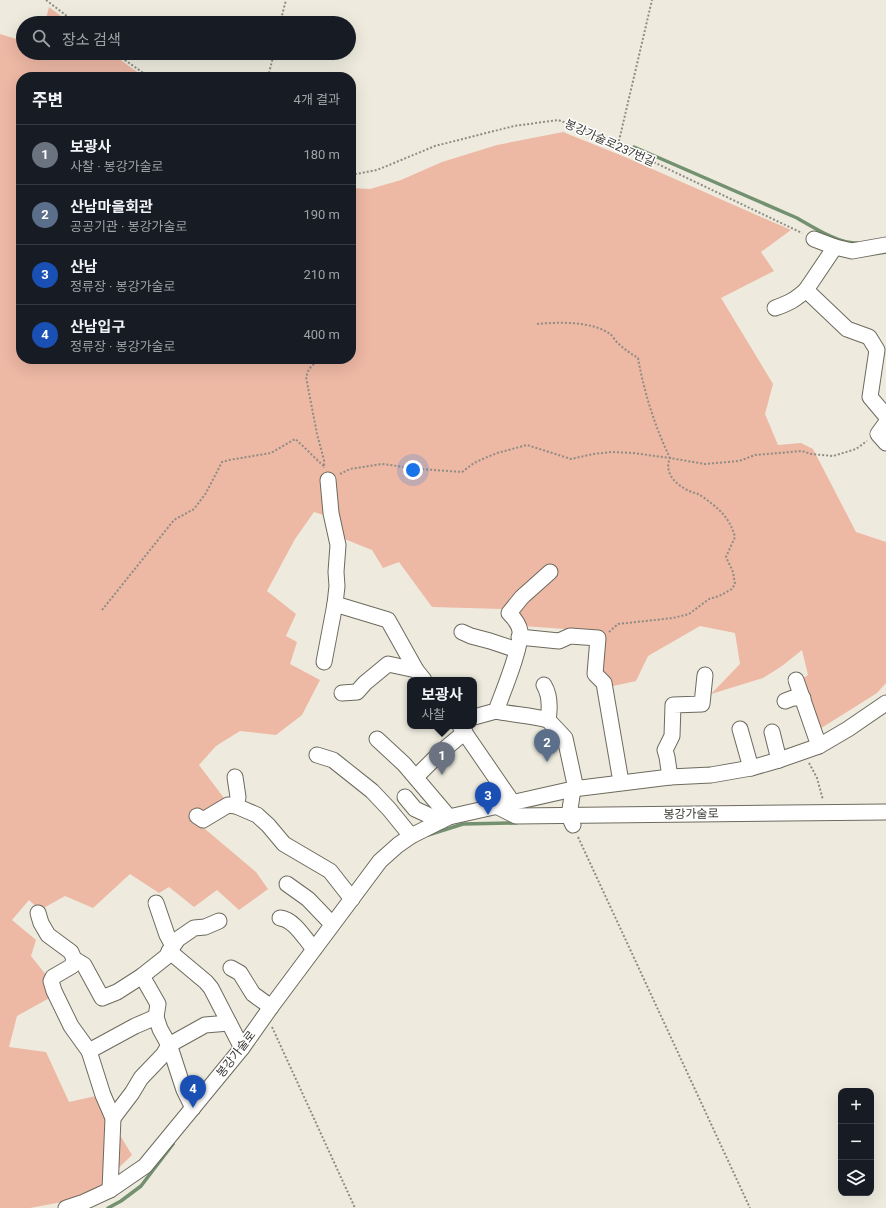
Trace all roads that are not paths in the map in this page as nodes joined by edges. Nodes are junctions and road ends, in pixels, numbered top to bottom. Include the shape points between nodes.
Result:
1 (814, 239) road end
2 (886, 246) edge
3 (835, 247) junction
4 (806, 290) junction
5 (775, 308) dead end
6 (877, 350) junction
7 (886, 363) edge
8 (886, 416) edge
9 (326, 473) road end
10 (550, 572) dead end
11 (335, 604) junction
12 (462, 632) dead end
13 (519, 640) junction
14 (324, 662) dead end
15 (420, 675) edge
16 (705, 675) dead end
17 (796, 680) dead end
18 (544, 684) dead end
19 (342, 693) dead end
20 (803, 698) junction
21 (785, 701) dead end
22 (886, 703) edge
23 (496, 711) junction
24 (477, 716) edge
25 (548, 720) junction
26 (462, 729) edge
27 (740, 729) dead end
28 (772, 732) dead end
29 (377, 739) dead end
30 (819, 746) junction
31 (317, 756) dead end
32 (779, 760) junction
33 (751, 768) junction
34 (235, 777) dead end
35 (416, 777) junction
36 (670, 778) junction
37 (621, 782) junction
38 (574, 789) junction
39 (405, 797) dead end
40 (513, 803) junction
41 (236, 806) junction
42 (498, 807) junction
43 (886, 812) edge
44 (197, 816) dead end
45 (445, 819) junction
46 (571, 820) junction
47 (411, 836) junction
48 (287, 884) dead end
49 (352, 899) junction
50 (156, 903) dead end
51 (38, 913) dead end
52 (280, 918) dead end
53 (219, 921) dead end
54 (332, 924) junction
55 (171, 949) junction
56 (314, 949) junction
57 (74, 959) junction
58 (231, 968) dead end
59 (142, 976) junction
60 (269, 1010) junction
61 (156, 1017) junction
62 (229, 1023) junction
63 (169, 1044) junction
64 (242, 1048) junction
65 (89, 1051) junction
66 (193, 1108) junction
67 (113, 1118) junction
68 (110, 1190) junction
69 (66, 1208) edge

1 - 3 street
2 - 3 street via 852,251
3 - 4 street
4 - 5 street via 790,303
4 - 6 street via 847,329 869,337
6 - 7 street
6 - 8 street via 870,397
9 - 11 street via 338,545
10 - 13 street via 509,612 518,625
11 - 14 street
11 - 15 street via 388,620
12 - 13 street via 490,641
13 - 23 street
13 - 37 street via 558,641 570,636 598,638 595,674 604,683
15 - 19 street via 388,664 357,692
16 - 36 street via 702,704 673,705 672,736 665,750
17 - 20 street
18 - 25 street via 550,708
20 - 21 street
20 - 30 street
22 - 30 street, 봉강가술로
23 - 24 street
23 - 25 street
25 - 38 street via 565,738
26 - 35 street
26 - 40 street
27 - 33 street
28 - 32 street
29 - 35 street
30 - 32 street, 봉강가술로
31 - 47 street via 333,760 372,791
32 - 33 street, 봉강가술로
33 - 36 street, 봉강가술로 via 711,775
34 - 41 street via 238,798
35 - 45 street
36 - 37 street, 봉강가술로
37 - 38 street, 봉강가술로
38 - 40 street, 봉강가술로
38 - 46 street
39 - 45 street via 415,809
40 - 42 street, 봉강가술로
41 - 44 street via 228,805 203,820
41 - 49 street via 257,815 268,825 278,846 330,871
42 - 45 street, 봉강가술로
42 - 46 street, 봉강가술로 via 516,816
43 - 46 street, 봉강가술로
45 - 47 street, 봉강가술로
47 - 49 street, 봉강가술로 via 380,861
48 - 54 street via 308,899
49 - 54 street, 봉강가술로
50 - 55 street
51 - 57 street via 48,935 71,952
52 - 56 street via 293,924
53 - 55 street via 205,927 194,928 178,939
54 - 56 street, 봉강가술로
55 - 59 street via 166,957
55 - 62 street via 211,988
56 - 60 street, 봉강가술로
57 - 59 street via 84,965 102,998
57 - 65 street via 72,966 53,977 51,981 71,1026
58 - 60 street via 240,973 253,994
59 - 61 street via 158,1004
60 - 64 street, 봉강가술로
61 - 63 street
61 - 65 street
62 - 63 street via 205,1025
62 - 64 street
63 - 66 street via 184,1090
63 - 67 street
64 - 66 street, 봉강가술로
65 - 67 street via 102,1095
66 - 68 street, 봉강가술로 via 145,1166
67 - 68 street
68 - 69 street, 봉강가술로

